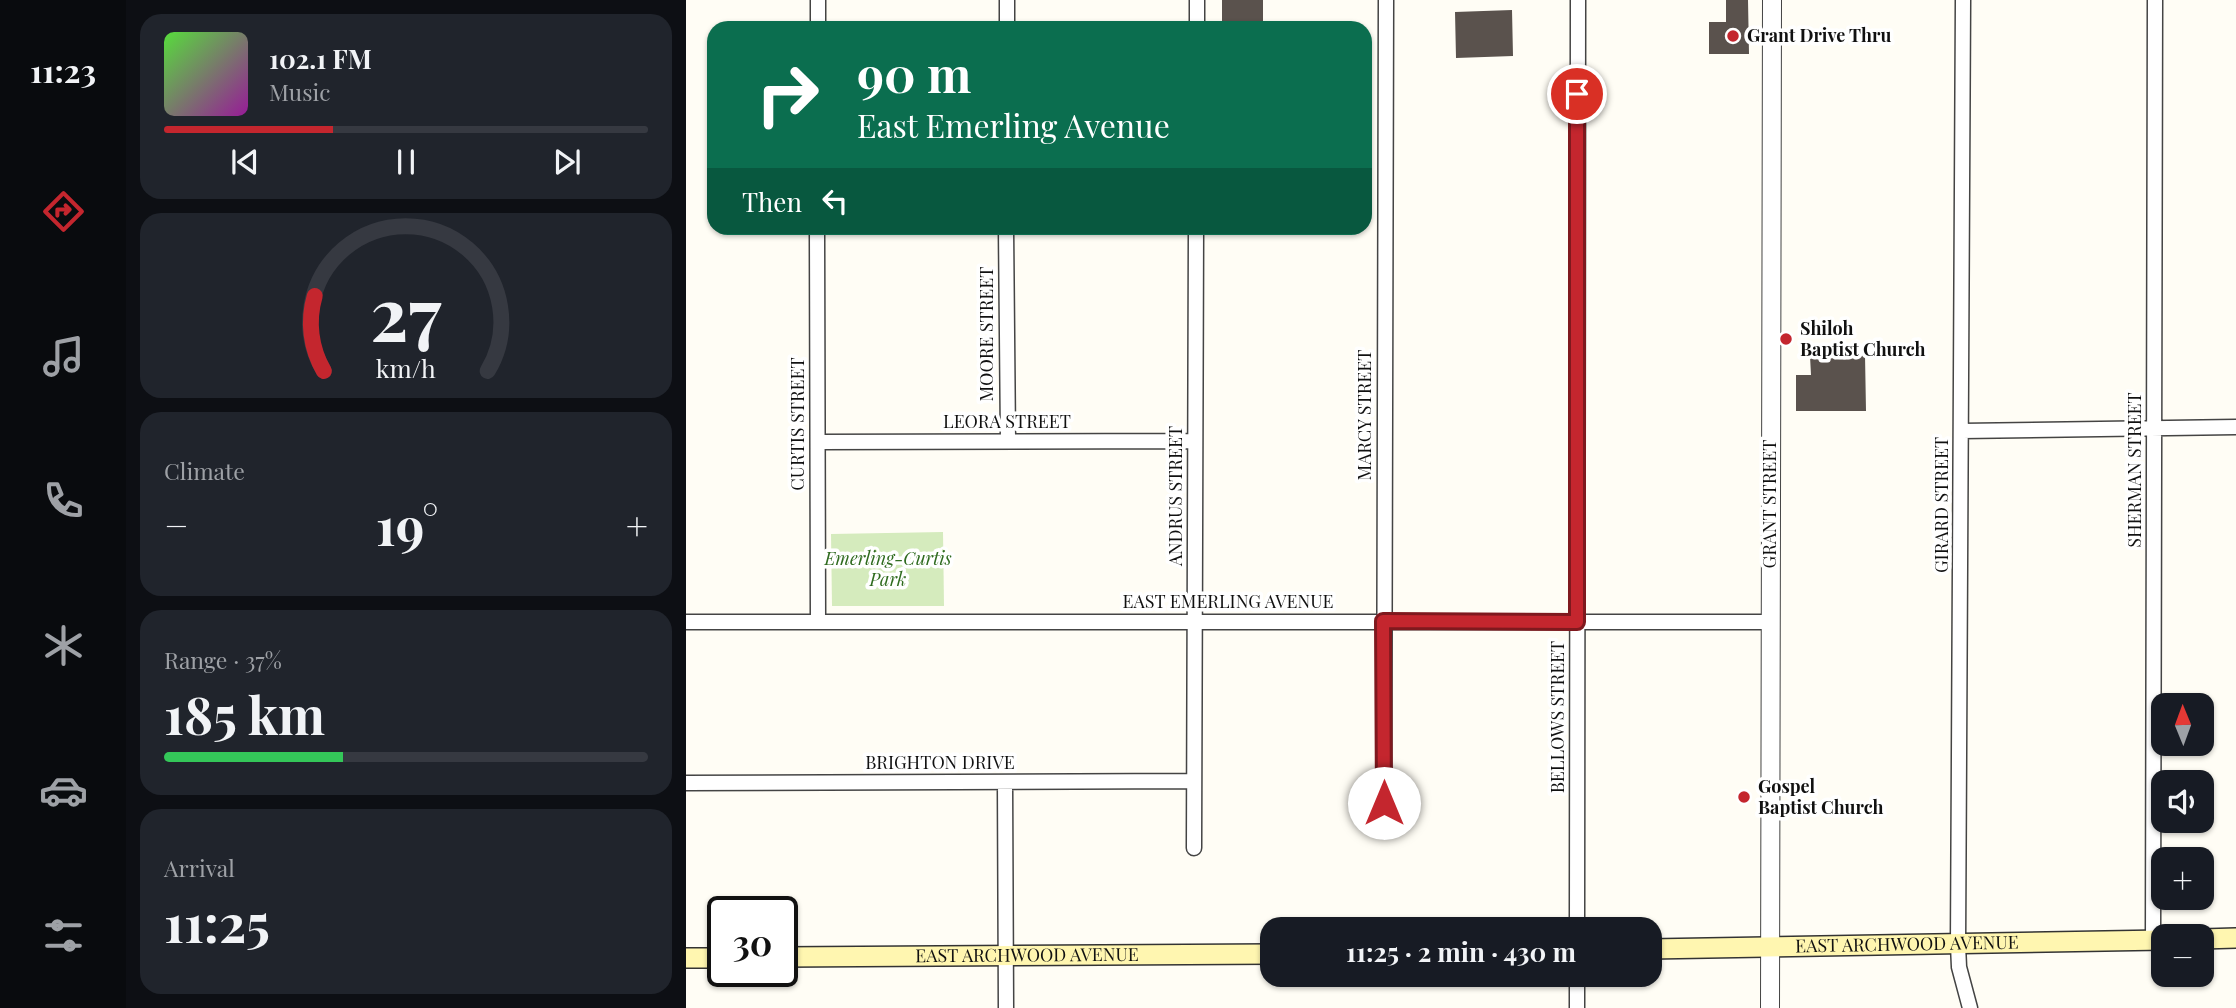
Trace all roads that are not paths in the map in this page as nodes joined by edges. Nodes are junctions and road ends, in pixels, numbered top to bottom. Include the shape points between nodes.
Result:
1 (818, 0) edge
2 (1007, 0) edge
3 (1197, 0) edge
4 (1386, 0) edge
5 (1578, 0) edge
6 (1772, 0) edge
7 (1963, 0) edge
8 (2155, 0) edge
9 (818, 21) edge
10 (1007, 21) edge
11 (1197, 21) edge
12 (817, 235) edge
13 (1006, 235) edge
14 (1196, 235) edge
15 (2236, 427) edge
16 (2154, 429) junction
17 (1962, 431) junction
18 (1008, 440) junction
19 (818, 442) junction
20 (1195, 442) junction
21 (818, 621) junction
22 (1195, 621) junction
23 (1383, 621) junction
24 (686, 622) edge
25 (1577, 622) junction
26 (1770, 622) junction
27 (1194, 781) junction
28 (1005, 782) junction
29 (686, 783) edge
30 (1384, 831) dead end
31 (1194, 848) dead end
32 (1577, 917) edge
33 (2158, 924) edge
34 (2236, 938) edge
35 (2214, 939) edge
36 (2151, 940) edge
37 (1958, 945) junction
38 (1770, 946) junction
39 (1662, 949) edge
40 (1260, 954) edge
41 (1006, 956) junction
42 (798, 957) edge
43 (686, 958) edge
44 (707, 958) edge
45 (1577, 987) edge
46 (1006, 1008) edge
47 (1577, 1008) edge
48 (1770, 1008) edge
49 (1970, 1008) edge

1 - 9 street
2 - 10 street
3 - 11 street
4 - 23 street, MARCY STREET
5 - 25 street, BELLOWS STREET
6 - 26 street, GRANT STREET
7 - 17 street, GIRARD STREET
8 - 16 street, SHERMAN STREET
12 - 19 street, CURTIS STREET
13 - 18 street, MOORE STREET
14 - 20 street, ANDRUS STREET
15 - 16 street
16 - 17 street
16 - 33 street, SHERMAN STREET
17 - 37 street, GIRARD STREET
18 - 19 street, LEORA STREET
18 - 20 street, LEORA STREET
19 - 21 street, CURTIS STREET
20 - 22 street, ANDRUS STREET
21 - 22 street, EAST EMERLING AVENUE
21 - 24 street, EAST EMERLING AVENUE
22 - 23 street, EAST EMERLING AVENUE
22 - 27 street, ANDRUS STREET
23 - 25 street, EAST EMERLING AVENUE
23 - 30 street, MARCY STREET
25 - 26 street, EAST EMERLING AVENUE
25 - 32 street, BELLOWS STREET
26 - 38 street, GRANT STREET
27 - 28 street, BRIGHTON DRIVE
27 - 31 street, ANDRUS STREET
28 - 29 street, BRIGHTON DRIVE
28 - 41 street
34 - 35 main road
36 - 37 main road, EAST ARCHWOOD AVENUE
37 - 38 main road, EAST ARCHWOOD AVENUE
37 - 49 street, GIRARD STREET
38 - 39 main road, EAST ARCHWOOD AVENUE
38 - 48 street, GRANT STREET
40 - 41 main road, EAST ARCHWOOD AVENUE
41 - 42 main road, EAST ARCHWOOD AVENUE
41 - 46 street
43 - 44 main road
45 - 47 street

